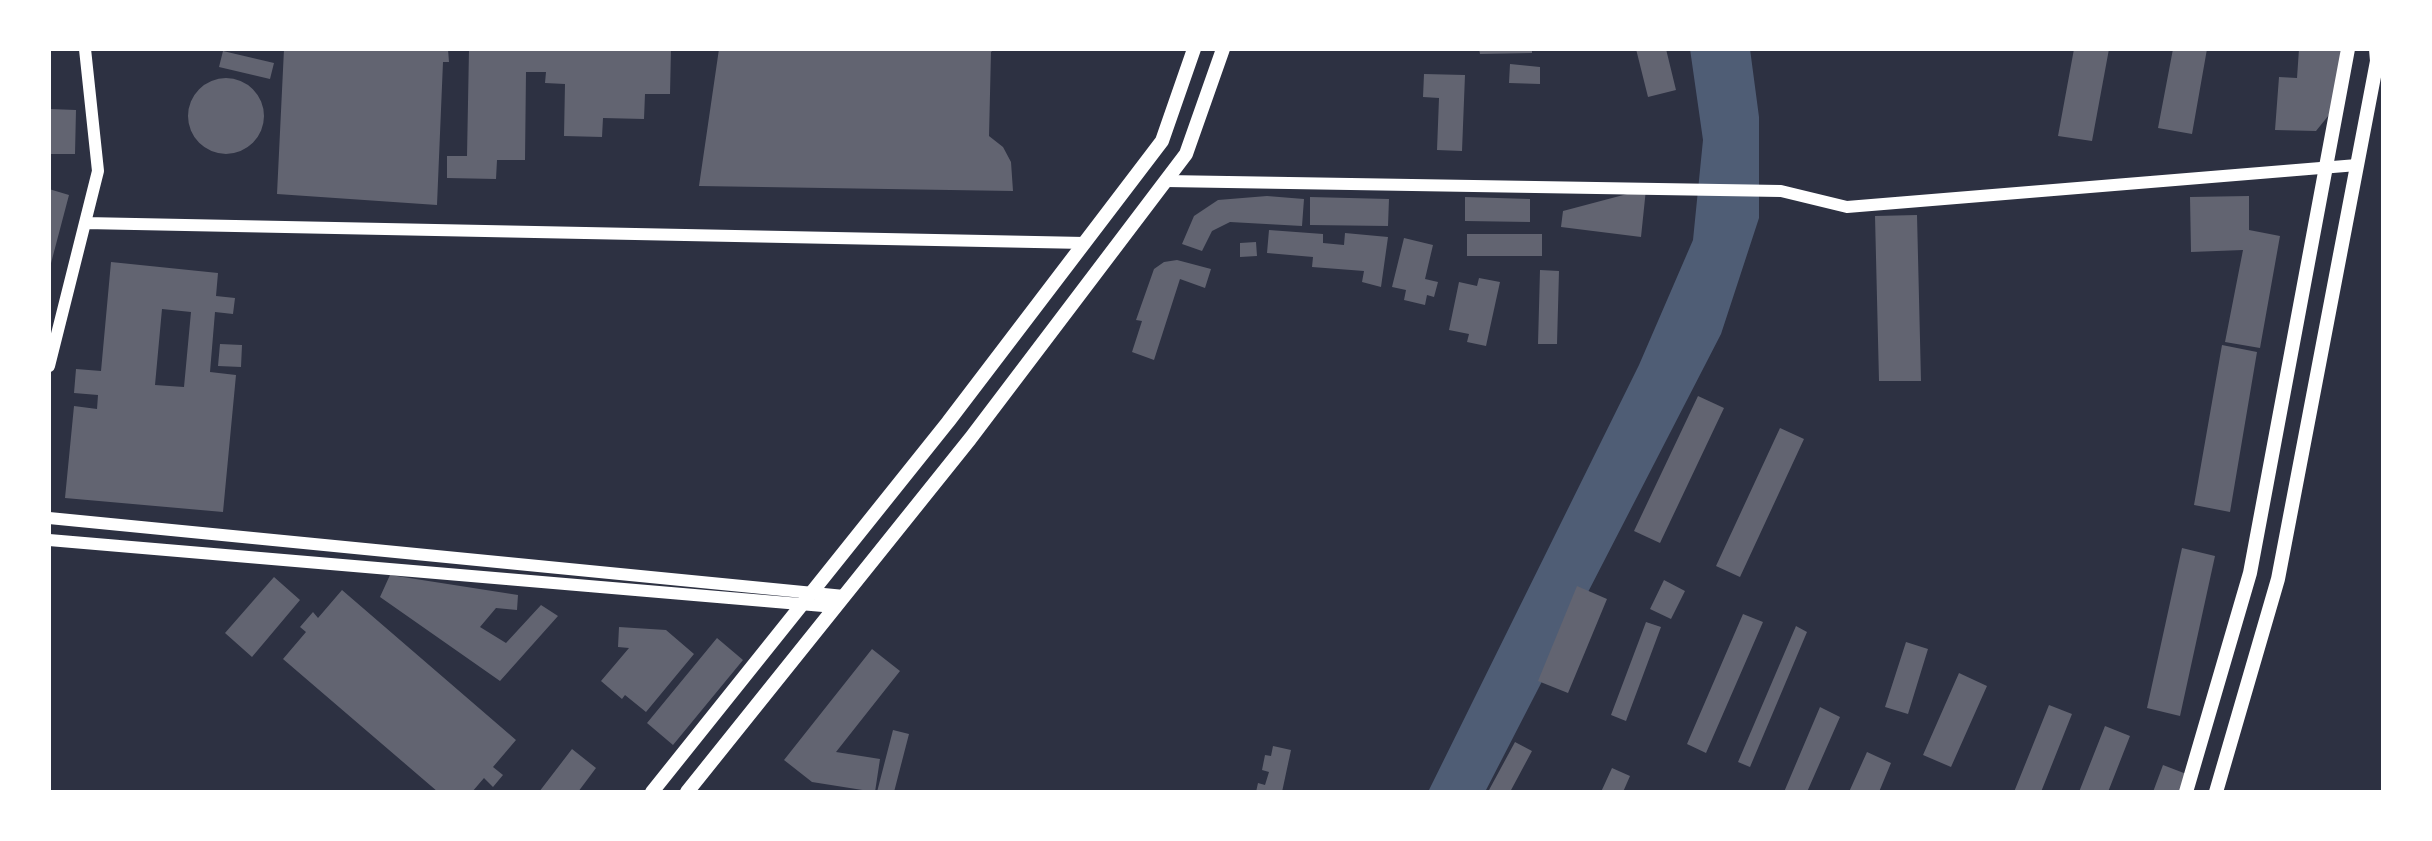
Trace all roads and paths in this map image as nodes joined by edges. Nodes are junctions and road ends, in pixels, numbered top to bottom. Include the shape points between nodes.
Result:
1 (85, 49) edge
2 (1194, 49) edge
3 (1223, 49) edge
4 (2348, 49) edge
5 (2376, 49) edge
6 (2357, 165) junction
7 (2327, 168) junction
8 (1166, 181) junction
9 (85, 223) junction
10 (1085, 243) junction
11 (49, 366) edge
12 (49, 518) edge
13 (49, 540) edge
14 (807, 599) junction
15 (839, 601) junction
16 (652, 792) edge
17 (687, 792) edge
18 (2186, 792) edge
19 (2216, 792) edge

1 - 9 street via 98,172
2 - 10 main road via 1162,141
3 - 8 main road via 1186,154
4 - 7 main road
5 - 6 main road
6 - 7 street
6 - 19 main road via 2278,579
7 - 8 street via 1847,207 1781,191
7 - 18 main road via 2250,573
8 - 15 main road via 970,439
9 - 10 street
9 - 11 street
10 - 14 main road
12 - 14 street
13 - 14 street
14 - 15 street
14 - 16 main road
15 - 17 main road

